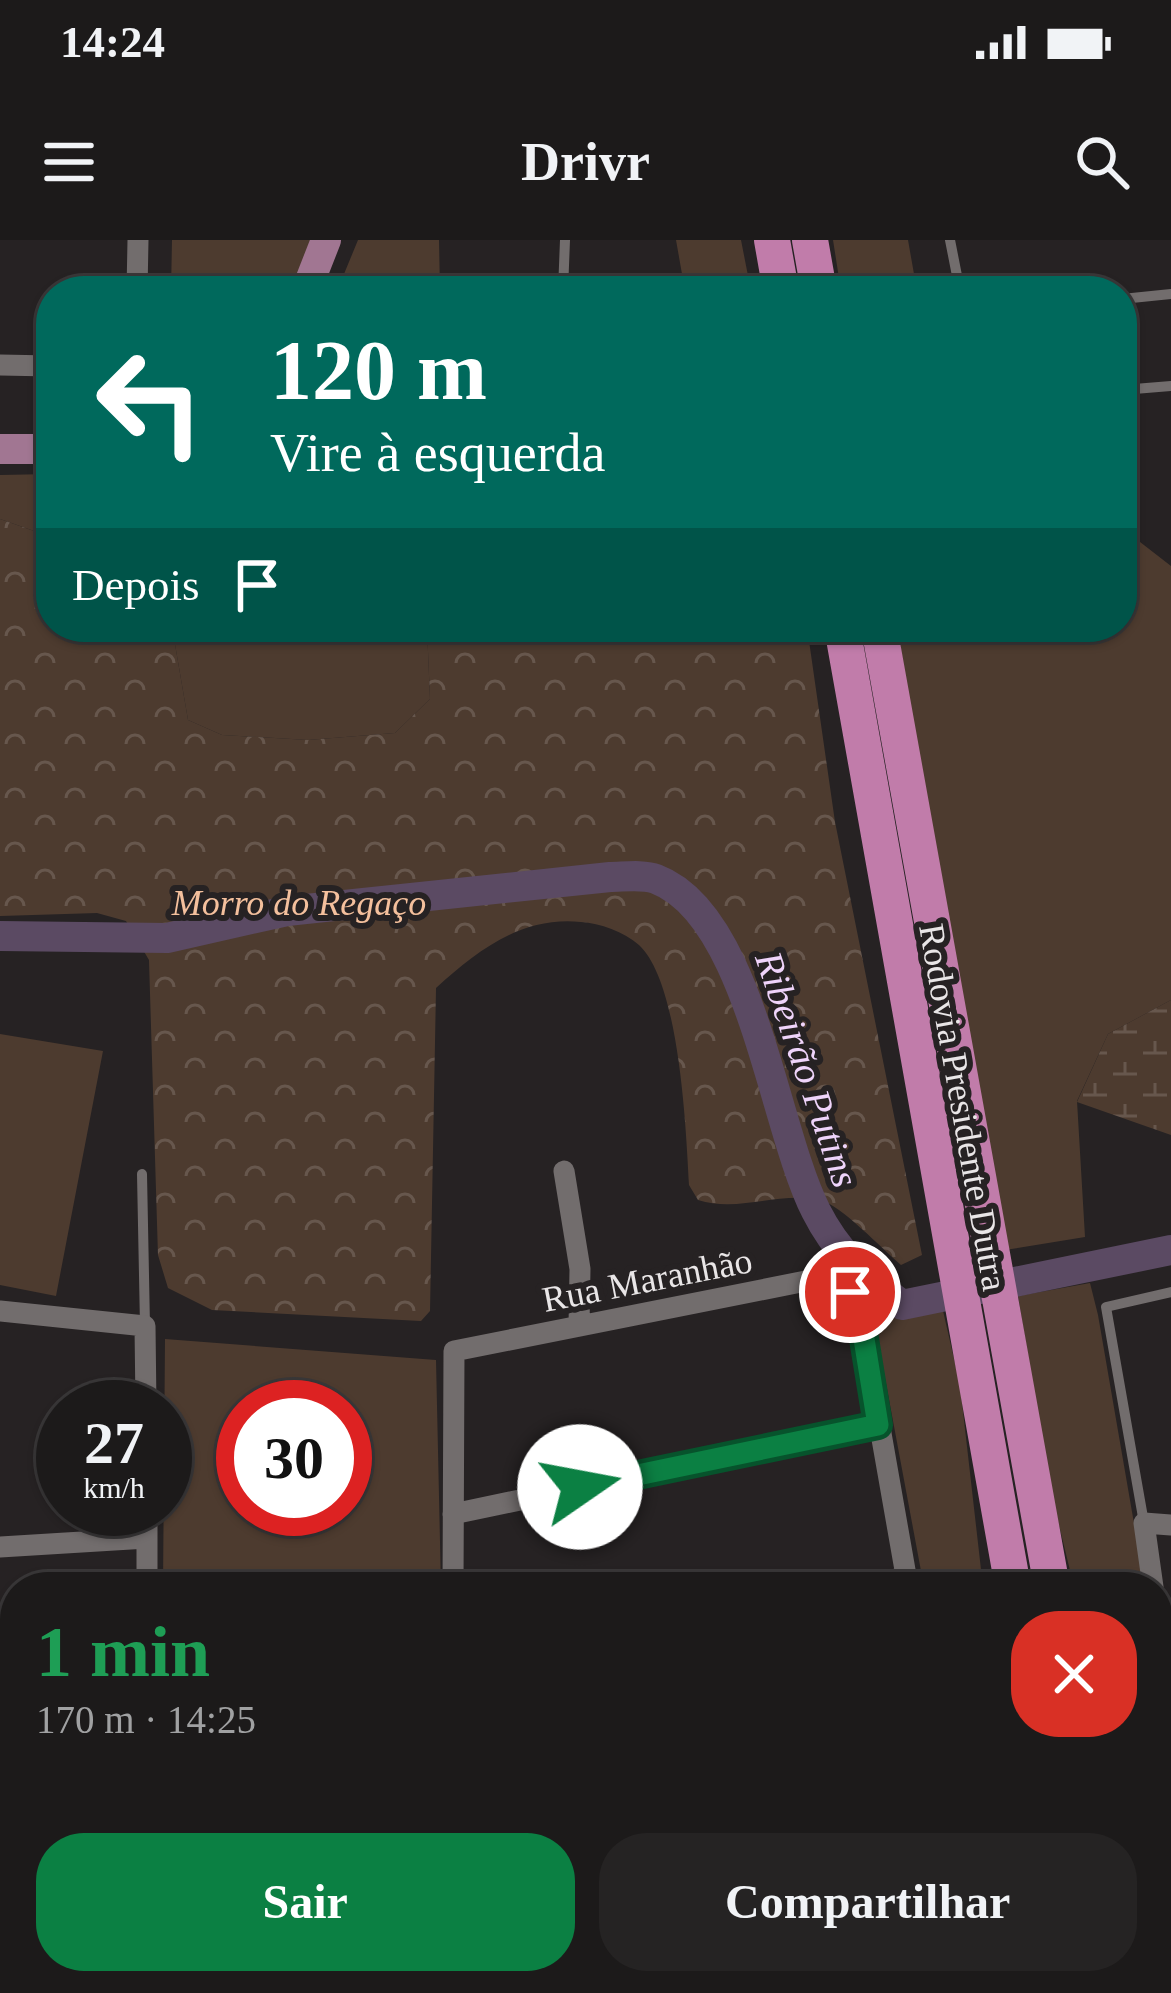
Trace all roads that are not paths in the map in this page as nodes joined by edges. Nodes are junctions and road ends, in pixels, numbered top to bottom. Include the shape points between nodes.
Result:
1 (137, 240) edge
2 (326, 240) edge
3 (565, 240) edge
4 (772, 240) edge
5 (810, 240) edge
6 (950, 240) edge
7 (137, 276) edge
8 (312, 276) edge
9 (564, 276) edge
10 (778, 276) edge
11 (816, 276) edge
12 (957, 276) edge
13 (1171, 294) edge
14 (1137, 297) edge
15 (0, 365) edge
16 (36, 366) edge
17 (1171, 386) edge
18 (1137, 388) edge
19 (0, 449) edge
20 (36, 449) edge
21 (845, 642) edge
22 (881, 642) edge
23 (564, 1171) dead end
24 (142, 1174) dead end
25 (1171, 1292) edge
26 (0, 1311) edge
27 (145, 1326) junction
28 (579, 1326) junction
29 (146, 1380) edge
30 (878, 1425) junction
31 (453, 1514) junction
32 (1144, 1522) junction
33 (1171, 1526) edge
34 (147, 1538) joint
35 (0, 1547) edge
36 (147, 1572) edge
37 (453, 1572) edge
38 (905, 1572) edge
39 (1008, 1572) edge
40 (1049, 1572) edge
41 (1151, 1572) edge

1 - 7 street
2 - 8 main road
3 - 9 lane
4 - 10 highway
5 - 11 highway
6 - 12 lane
13 - 14 lane
15 - 16 street
17 - 18 lane
19 - 20 main road
21 - 39 highway, Rodovia Presidente Dutra
22 - 40 highway, Rodovia Presidente Dutra
23 - 28 street via 580,1268
24 - 27 lane
25 - 32 lane via 1106,1307
26 - 27 street
27 - 29 street
28 - 30 street, Rua Maranhão via 817,1279 850,1292 859,1308
28 - 31 street, Rua Maranhão via 454,1351
30 - 31 street
30 - 38 street
31 - 37 street
32 - 33 street
32 - 41 street
34 - 35 street
34 - 36 street

